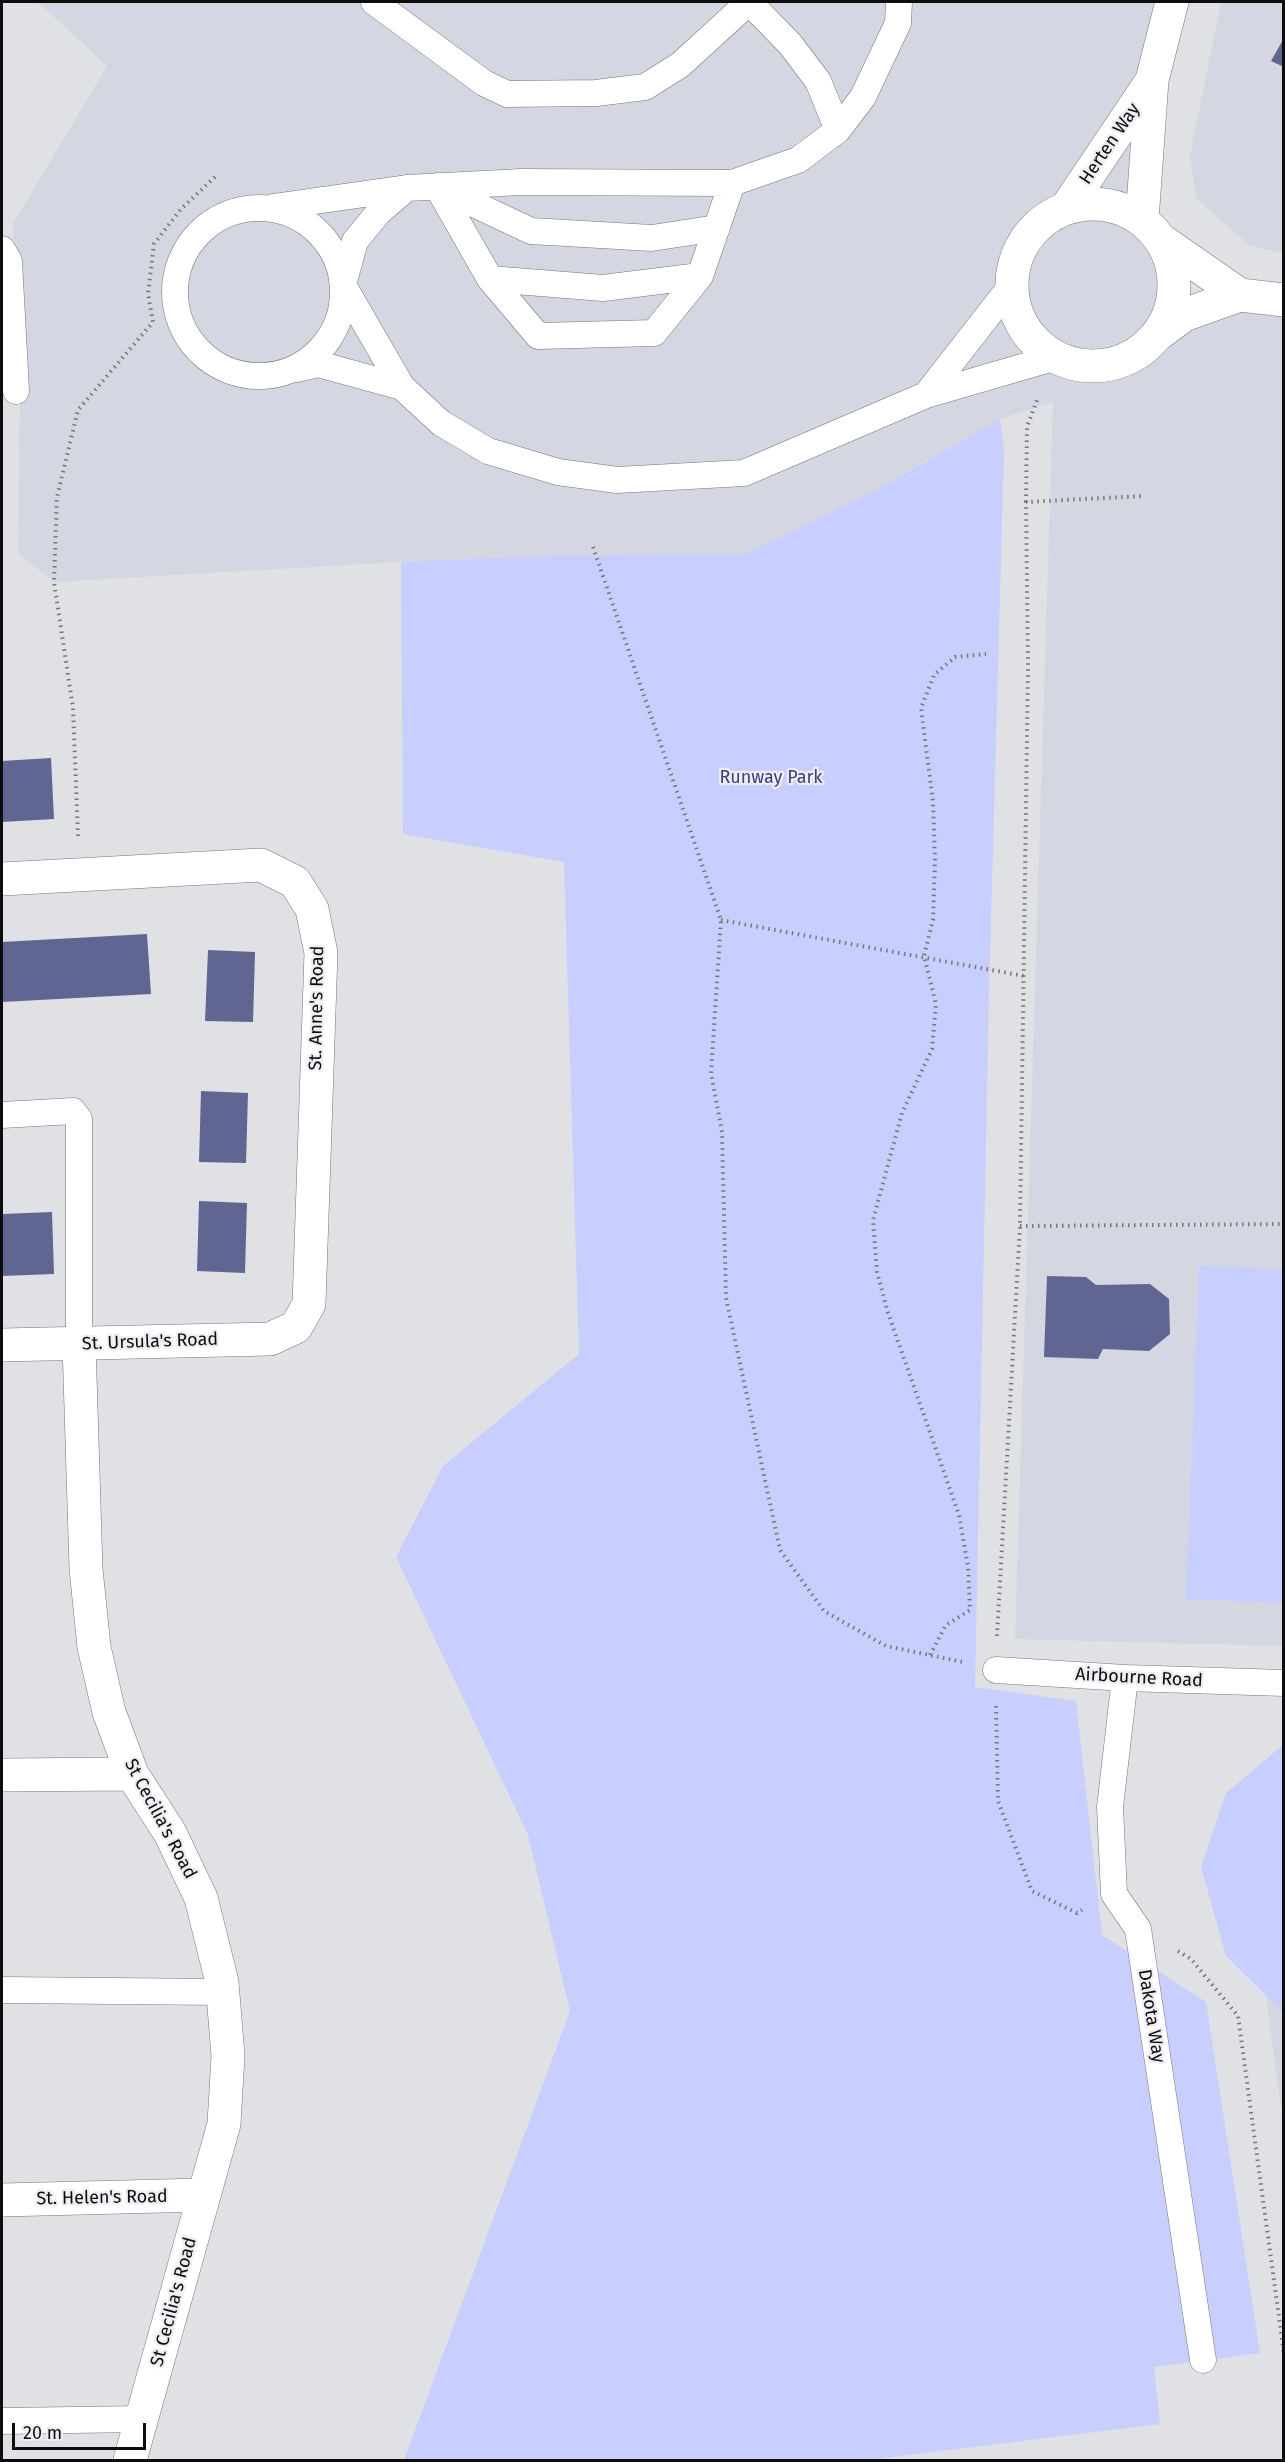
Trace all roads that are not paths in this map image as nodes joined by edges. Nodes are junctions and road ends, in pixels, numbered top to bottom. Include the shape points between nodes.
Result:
1 (374, 2) edge
2 (749, 2) edge
3 (900, 2) edge
4 (1172, 2) edge
5 (1152, 80) junction
6 (838, 130) junction
7 (732, 183) junction
8 (437, 186) junction
9 (406, 188) junction
10 (1067, 207) junction
11 (263, 208) junction
12 (717, 228) junction
13 (1152, 230) junction
14 (2, 249) edge
15 (700, 276) junction
16 (489, 279) junction
17 (343, 285) junction
18 (1011, 286) junction
19 (1240, 295) junction
20 (1284, 300) edge
21 (1157, 335) junction
22 (1053, 358) junction
23 (294, 369) junction
24 (402, 387) junction
25 (16, 391) dead end
26 (926, 395) junction
27 (2, 879) edge
28 (2, 1115) edge
29 (296, 1327) joint
30 (79, 1344) junction
31 (2, 1346) edge
32 (996, 1670) road end
33 (1125, 1678) junction
34 (1284, 1683) edge
35 (132, 1774) junction
36 (2, 1775) edge
37 (2, 1990) edge
38 (223, 1992) junction
39 (203, 2195) junction
40 (2, 2200) edge
41 (1203, 2360) dead end
42 (142, 2419) junction
43 (2, 2421) edge
44 (130, 2460) edge

1 - 2 lane via 484,83 507,94 596,93 645,87 680,65
2 - 6 lane via 790,44 818,81
3 - 6 lane via 898,23 863,97
4 - 5 street, Herten Way
5 - 10 street, Herten Way
5 - 13 street, Herten Way
6 - 7 lane via 798,160
7 - 8 lane via 533,182
7 - 12 lane
8 - 9 lane
8 - 12 lane via 531,231 652,238
8 - 16 lane
9 - 11 lane
9 - 17 lane via 379,212 355,242
10 - 13 street via 1095,203 1122,209
10 - 18 street via 1051,214 1029,233 1016,258
11 - 17 lane via 290,214 315,230 333,253
11 - 23 lane via 225,216 208,225 188,247 176,275 176,305 184,333 197,351 220,368 257,377
12 - 15 lane
13 - 19 street
13 - 21 street via 1172,266 1170,309
14 - 25 lane via 9,261
15 - 16 lane via 603,288
15 - 16 lane via 654,333 549,336 538,336
17 - 23 lane via 340,314 328,341
17 - 24 lane
18 - 22 street via 1014,307 1026,333
18 - 26 lane
19 - 20 street
19 - 21 street via 1184,315
21 - 22 street via 1137,354 1115,364 1086,367
22 - 26 lane
23 - 24 lane via 318,364
24 - 26 lane via 441,423 488,451 558,472 617,480 744,473
27 - 29 street, St. Anne's Road via 261,865 295,882 312,909 321,953 309,1304
28 - 30 lane via 73,1112 79,1119
29 - 30 street, St. Ursula's Road via 270,1339
30 - 31 street, St. Ursula's Road
30 - 35 street, St Cecilia's Road via 86,1569 94,1647 109,1712
32 - 33 lane, Airbourne Road
33 - 34 lane, Airbourne Road
33 - 41 lane, Dakota Way via 1110,1807 1114,1894 1138,1929
35 - 36 street
35 - 38 street, St Cecilia's Road via 170,1833 201,1898
37 - 38 lane
38 - 39 street, St Cecilia's Road via 228,2056 224,2124
39 - 40 street, St. Helen's Road
39 - 42 street, St Cecilia's Road
42 - 43 lane
42 - 44 street, St Cecilia's Road

